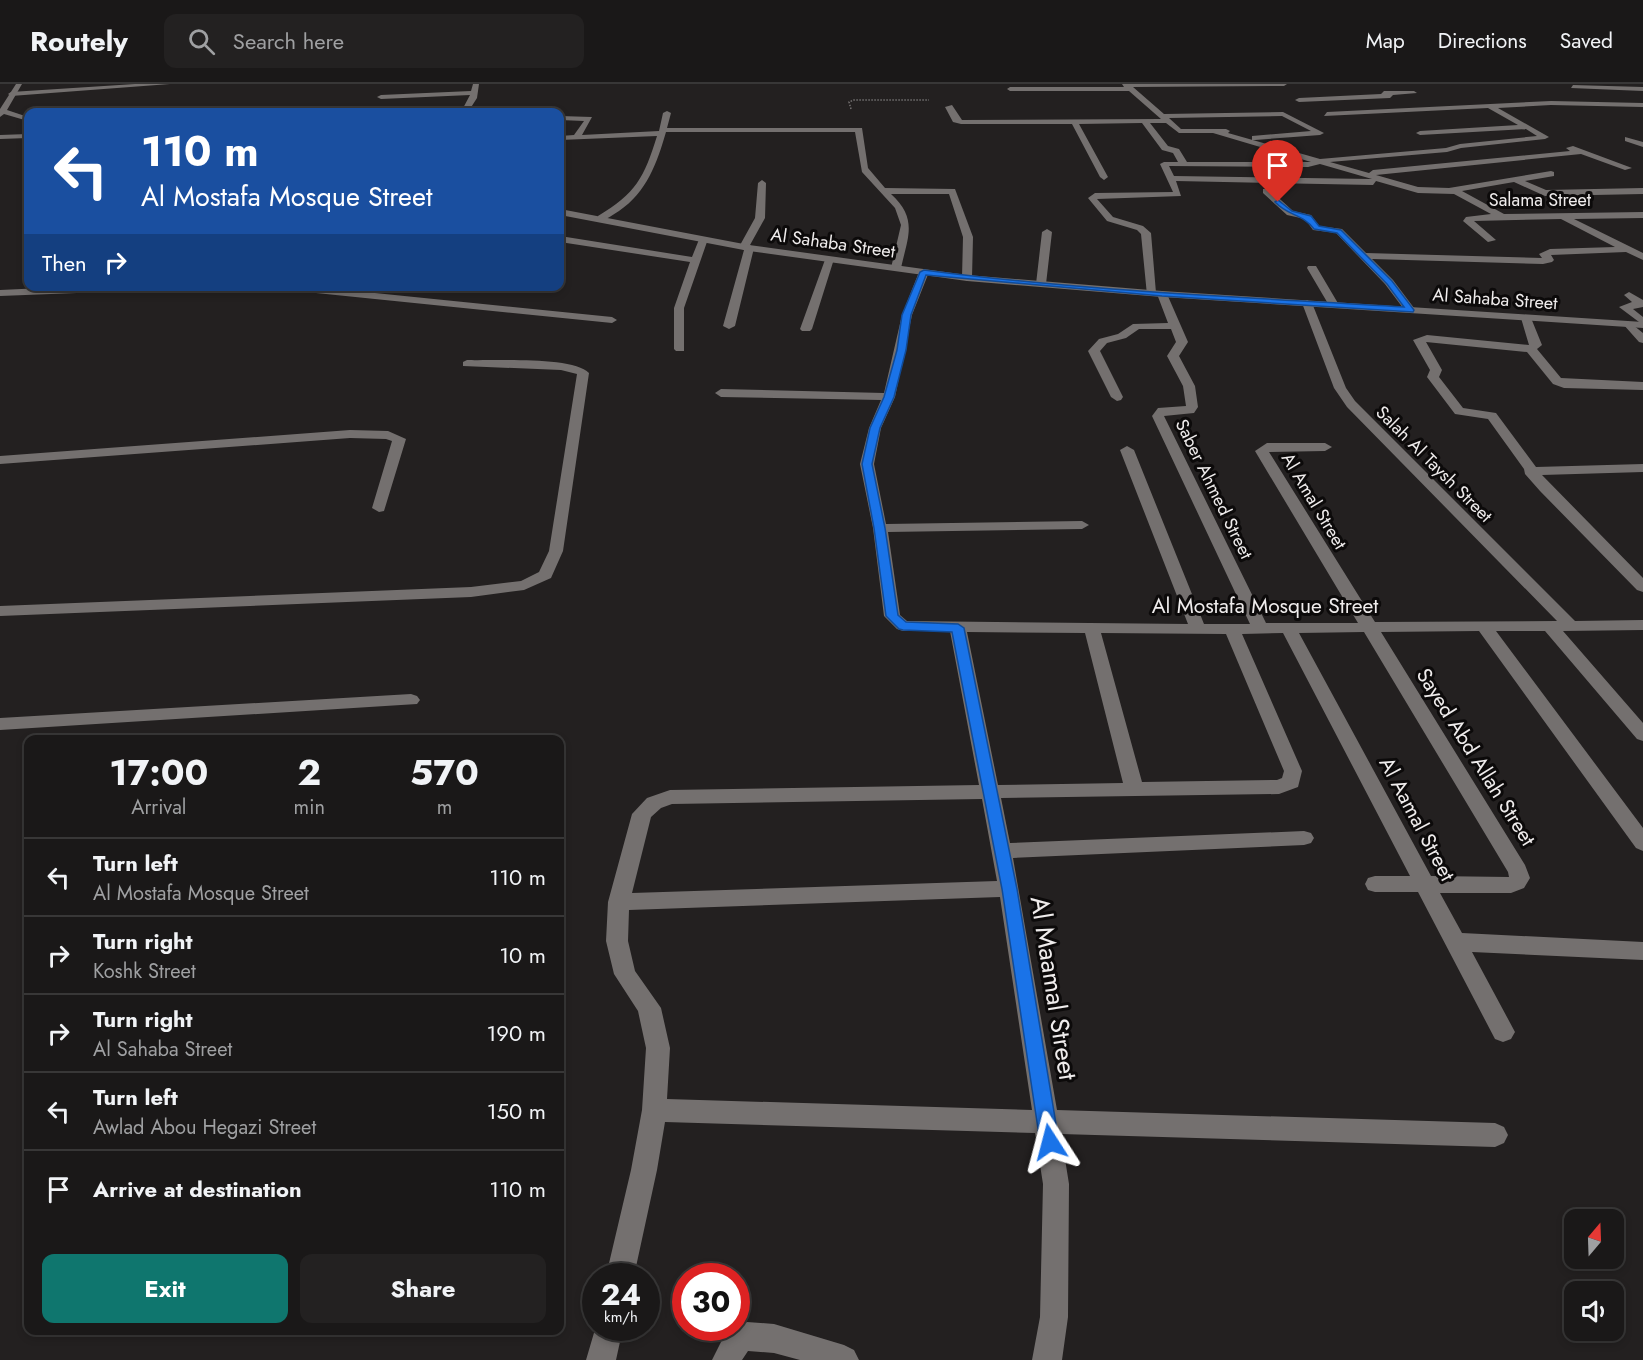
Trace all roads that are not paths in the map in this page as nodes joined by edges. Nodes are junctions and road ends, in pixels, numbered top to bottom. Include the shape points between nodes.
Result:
1 (19, 84) edge
2 (167, 84) edge
3 (476, 84) edge
4 (1284, 84) edge
5 (1624, 84) edge
6 (1127, 86) edge
7 (1573, 87) dead end
8 (1372, 88) dead end
9 (1010, 89) dead end
10 (1641, 89) edge
11 (474, 93) junction
12 (1414, 93) dead end
13 (11, 94) junction
14 (1387, 95) junction
15 (381, 97) dead end
16 (1299, 100) dead end
17 (1643, 105) edge
18 (1489, 106) junction
19 (949, 107) dead end
20 (467, 108) edge
21 (1422, 109) junction
22 (1, 113) edge
23 (667, 114) dead end
24 (1327, 114) dead end
25 (24, 118) edge
26 (564, 118) edge
27 (1165, 119) junction
28 (1074, 121) junction
29 (1144, 121) junction
30 (1311, 127) junction
31 (1526, 127) junction
32 (1251, 130) dead end
33 (662, 131) junction
34 (1420, 133) dead end
35 (1240, 135) junction
36 (24, 136) edge
37 (0, 137) edge
38 (1545, 137) junction
39 (564, 138) edge
40 (576, 138) junction
41 (1628, 139) dead end
42 (1554, 141) dead end
43 (1563, 145) dead end
44 (1643, 146) edge
45 (1581, 152) junction
46 (1323, 161) junction
47 (1184, 164) junction
48 (1629, 168) dead end
49 (1365, 174) junction
50 (1551, 174) dead end
51 (1104, 177) dead end
52 (1170, 178) junction
53 (1516, 180) junction
54 (762, 183) dead end
55 (1391, 187) junction
56 (1450, 190) junction
57 (885, 191) junction
58 (1266, 191) dead end
59 (1334, 191) dead end
60 (1378, 191) dead end
61 (1643, 191) edge
62 (564, 213) edge
63 (1643, 215) edge
64 (1501, 216) junction
65 (1563, 216) junction
66 (601, 218) junction
67 (1047, 232) dead end
68 (703, 239) junction
69 (564, 240) edge
70 (1491, 240) dead end
71 (746, 247) junction
72 (1643, 247) edge
73 (1626, 248) junction
74 (1365, 256) junction
75 (1643, 257) edge
76 (829, 259) junction
77 (694, 260) junction
78 (896, 268) junction
79 (1312, 268) dead end
80 (924, 272) junction
81 (967, 278) junction
82 (1041, 284) junction
83 (51, 291) edge
84 (326, 291) edge
85 (0, 293) edge
86 (1156, 294) junction
87 (1629, 295) dead end
88 (1307, 303) junction
89 (1334, 305) junction
90 (1410, 310) junction
91 (1526, 318) junction
92 (612, 320) dead end
93 (1643, 323) edge
94 (1628, 324) junction
95 (729, 326) dead end
96 (1175, 326) junction
97 (806, 329) dead end
98 (1643, 340) edge
99 (680, 349) dead end
100 (1531, 349) junction
101 (467, 364) dead end
102 (1643, 386) edge
103 (722, 393) dead end
104 (889, 397) junction
105 (1117, 397) dead end
106 (1325, 447) dead end
107 (1127, 450) dead end
108 (0, 460) edge
109 (1643, 468) edge
110 (1530, 471) junction
111 (379, 508) dead end
112 (1082, 525) dead end
113 (880, 528) junction
114 (1643, 587) edge
115 (0, 611) edge
116 (1550, 626) junction
117 (1571, 626) junction
118 (1643, 626) edge
119 (1484, 627) junction
120 (958, 628) junction
121 (1288, 628) junction
122 (1368, 628) junction
123 (1092, 629) junction
124 (1198, 629) junction
125 (1232, 629) junction
126 (1261, 629) junction
127 (411, 700) dead end
128 (0, 724) edge
129 (1643, 735) edge
130 (1134, 790) junction
131 (990, 793) junction
132 (1304, 838) dead end
133 (1643, 843) edge
134 (1002, 851) junction
135 (1375, 884) dead end
136 (1424, 884) junction
137 (1010, 889) junction
138 (619, 902) junction
139 (1455, 942) junction
140 (1643, 951) edge
141 (1503, 1032) dead end
142 (654, 1110) junction
143 (1046, 1122) junction
144 (1496, 1135) dead end
145 (623, 1263) edge
146 (606, 1341) edge
147 (733, 1350) edge
148 (601, 1360) edge
149 (844, 1360) edge
150 (1047, 1360) edge

1 - 13 street
2 - 13 street
3 - 11 street
4 - 6 street
5 - 10 street
6 - 9 street
6 - 27 street
7 - 10 street
8 - 14 street
11 - 15 street
11 - 20 street
12 - 14 street
13 - 22 street
14 - 16 street
14 - 21 street
17 - 18 street
18 - 21 street
18 - 31 street
19 - 28 street via 959,121
21 - 24 street
22 - 25 street
23 - 33 street
26 - 40 street via 589,119
27 - 29 street
27 - 30 street via 1283,114
27 - 35 street via 1179,130
28 - 29 street
28 - 51 street
29 - 47 street via 1165,148 1176,151
30 - 32 street
30 - 35 street via 1320,133
31 - 34 street
31 - 38 street
33 - 40 street
33 - 57 street via 859,129 864,170
33 - 66 street via 639,189
35 - 46 street
36 - 37 street
38 - 42 street
38 - 46 street
39 - 40 street
41 - 44 street
43 - 45 street
45 - 48 street
45 - 49 street
46 - 47 street via 1296,165
46 - 49 street
47 - 52 street via 1164,164
49 - 55 street
50 - 53 street
52 - 55 street
52 - 86 street, Saber Ahmed Street via 1178,194 1092,198 1110,219 1146,233
53 - 56 street
53 - 61 street via 1545,193
54 - 71 street via 760,218
55 - 56 street
56 - 64 street
57 - 78 street via 896,201 906,225
57 - 81 street via 952,191 969,240
58 - 74 street via 1290,213 1308,217 1316,228 1339,231
59 - 60 street
62 - 66 street, Al Sahaba Street
63 - 65 street, Salama Street
64 - 65 street, Salama Street
64 - 70 street, Salama Street via 1473,217 1468,221
65 - 73 street
66 - 68 street, Al Sahaba Street
67 - 82 street
68 - 71 street, Al Sahaba Street
68 - 77 street
69 - 77 street
71 - 76 street, Al Sahaba Street
71 - 95 street
72 - 73 street
73 - 74 street via 1550,252 1544,254 1549,260 1543,261
73 - 75 street
74 - 90 street
76 - 78 street, Al Sahaba Street
76 - 97 street
77 - 99 street via 679,308
78 - 80 street, Al Sahaba Street
79 - 89 street
80 - 81 street, Al Sahaba Street
80 - 104 street via 907,315
81 - 82 street, Al Sahaba Street
82 - 86 street, Al Sahaba Street
83 - 85 street
84 - 92 street
86 - 88 street, Al Sahaba Street
86 - 96 street, Saber Ahmed Street
87 - 93 street via 1641,304 1624,307
88 - 89 street, Al Sahaba Street
88 - 117 street, Salah Al Taysh Street via 1340,388 1351,404
89 - 90 street, Al Sahaba Street
90 - 91 street, Al Sahaba Street
91 - 94 street, Al Sahaba Street
91 - 100 street via 1536,345
93 - 94 street, Al Sahaba Street
94 - 98 street
96 - 105 street via 1137,326 1097,346 1094,351
96 - 126 street, Saber Ahmed Street via 1182,342 1173,356 1189,386 1192,407 1162,411 1158,416
100 - 102 street via 1557,381 1564,384
100 - 110 street via 1419,340 1436,370 1433,377 1459,411 1492,416
101 - 115 street via 561,366 583,373 556,551 546,575 524,585 471,592
103 - 104 street
104 - 113 street via 875,428 867,464
106 - 122 street, Al Amal Street via 1267,447 1262,451
107 - 124 street
108 - 111 street via 350,434 388,435 399,439
109 - 110 street
110 - 114 street
112 - 113 street
113 - 120 street, Al Mostafa Mosque Street via 892,616 903,626
116 - 117 street, Al Mostafa Mosque Street
116 - 119 street, Al Mostafa Mosque Street
116 - 129 street
117 - 118 street, Al Mostafa Mosque Street
119 - 122 street, Al Mostafa Mosque Street
119 - 133 street
120 - 123 street, Al Mostafa Mosque Street
120 - 131 street, Al Maamal Street
121 - 122 street, Al Mostafa Mosque Street
121 - 126 street, Al Mostafa Mosque Street
121 - 136 street, Al Aamal Street
122 - 136 street, Sayed Abd Allah Street via 1520,878 1511,885
123 - 124 street, Al Mostafa Mosque Street
123 - 130 street
124 - 125 street, Al Mostafa Mosque Street
125 - 126 street, Al Mostafa Mosque Street
125 - 130 street via 1293,771 1291,782 1278,788
127 - 128 street
130 - 131 street
131 - 134 street, Al Maamal Street
131 - 138 street via 670,797 654,803 642,814
132 - 134 street
134 - 137 street, Al Maamal Street
135 - 136 street, Sayed Abd Allah Street
136 - 139 street, Al Aamal Street
137 - 138 street
137 - 143 street, Al Maamal Street
138 - 142 street via 616,940 625,974 649,1008 658,1048
139 - 140 street
139 - 141 street, Al Aamal Street
142 - 143 street
142 - 145 street
143 - 144 street
143 - 150 street, Al Maamal Street via 1056,1184 1057,1227
146 - 148 street
147 - 149 street via 751,1335

